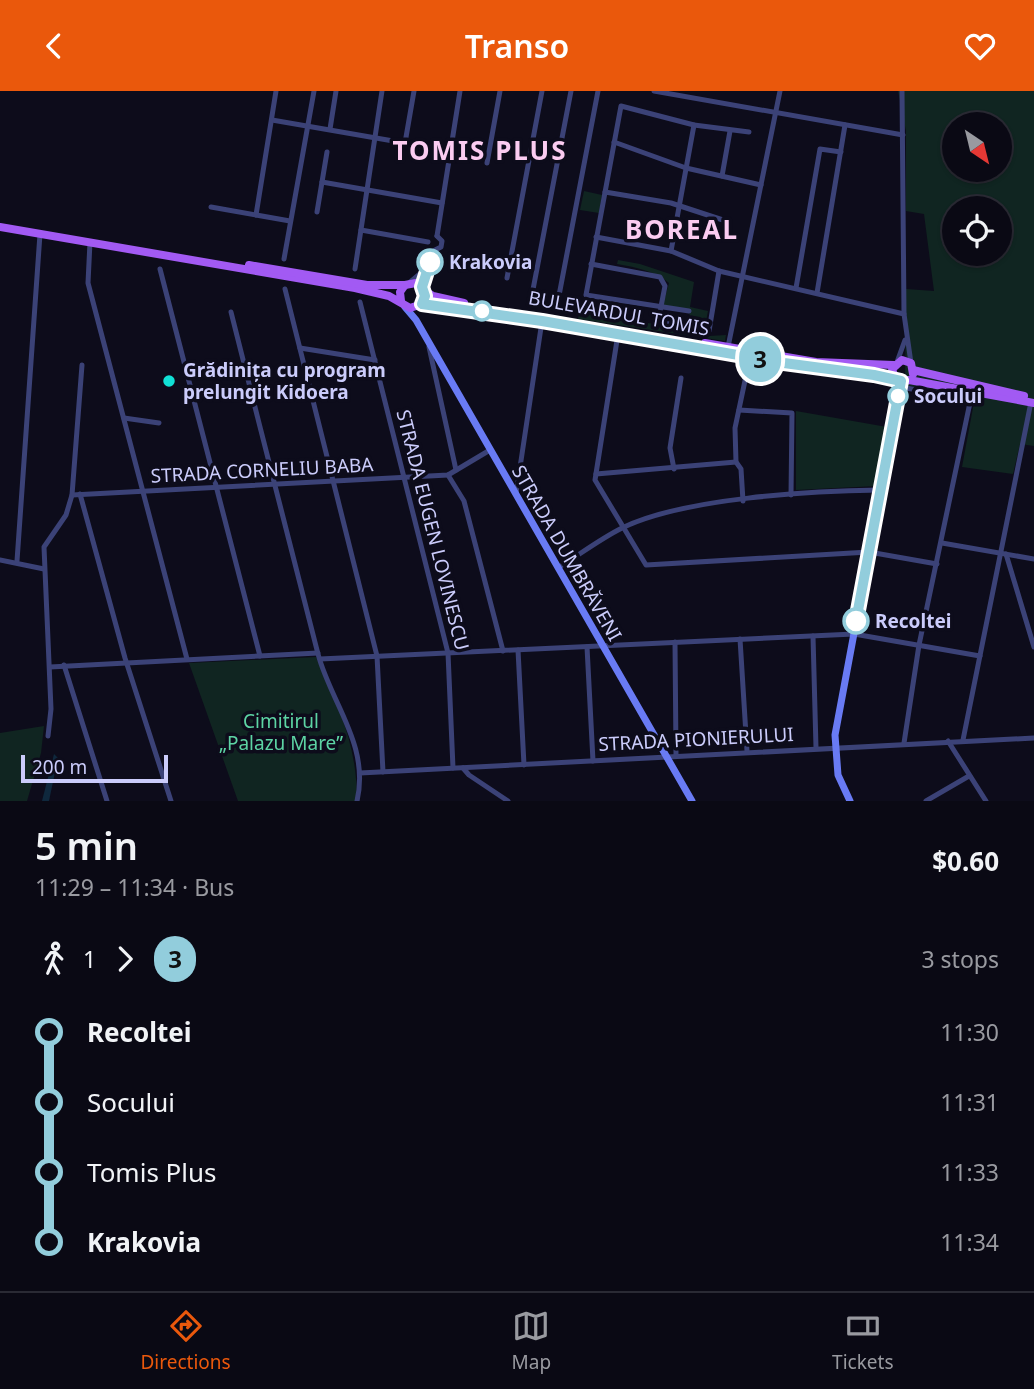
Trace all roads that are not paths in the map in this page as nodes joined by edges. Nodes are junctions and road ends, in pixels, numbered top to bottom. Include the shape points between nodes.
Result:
1 (276, 91) edge
2 (314, 91) edge
3 (336, 91) edge
4 (382, 91) edge
5 (414, 91) edge
6 (460, 91) edge
7 (500, 91) edge
8 (542, 91) edge
9 (571, 91) edge
10 (598, 91) edge
11 (653, 91) edge
12 (701, 91) edge
13 (780, 91) edge
14 (902, 91) edge
15 (665, 92) edge
16 (699, 100) junction
17 (775, 114) junction
18 (272, 120) junction
19 (308, 125) junction
20 (694, 125) junction
21 (845, 125) junction
22 (330, 129) junction
23 (730, 131) junction
24 (749, 132) dead end
25 (903, 135) junction
26 (375, 138) junction
27 (614, 142) junction
28 (405, 143) junction
29 (451, 151) junction
30 (327, 152) dead end
31 (841, 152) junction
32 (487, 163) dead end
33 (686, 168) junction
34 (722, 176) junction
35 (322, 182) junction
36 (761, 185) junction
37 (367, 190) junction
38 (605, 192) junction
39 (442, 203) junction
40 (679, 206) junction
41 (211, 207) dead end
42 (317, 212) dead end
43 (256, 215) junction
44 (290, 221) junction
45 (729, 222) dead end
46 (0, 226) edge
47 (361, 230) junction
48 (40, 234) junction
49 (437, 236) junction
50 (596, 237) junction
51 (90, 242) junction
52 (428, 242) junction
53 (435, 250) junction
54 (671, 251) junction
55 (284, 258) dead end
56 (591, 264) junction
57 (355, 268) dead end
58 (427, 268) junction
59 (160, 269) dead end
60 (719, 271) junction
61 (743, 275) junction
62 (507, 278) dead end
63 (407, 284) junction
64 (796, 288) junction
65 (285, 289) dead end
66 (423, 289) junction
67 (817, 293) junction
68 (531, 300) dead end
69 (360, 302) dead end
70 (403, 304) junction
71 (420, 305) junction
72 (557, 306) dead end
73 (661, 307) junction
74 (689, 311) dead end
75 (230, 312) dead end
76 (904, 314) junction
77 (416, 320) junction
78 (542, 321) junction
79 (618, 334) junction
80 (905, 340) junction
81 (428, 341) junction
82 (727, 347) junction
83 (300, 348) junction
84 (750, 357) junction
85 (375, 360) junction
86 (895, 363) junction
87 (82, 365) dead end
88 (912, 367) junction
89 (681, 378) dead end
90 (901, 382) junction
91 (971, 396) junction
92 (1033, 401) edge
93 (739, 410) junction
94 (124, 418) junction
95 (159, 423) dead end
96 (490, 450) junction
97 (736, 462) junction
98 (674, 469) junction
99 (456, 470) junction
100 (596, 474) junction
101 (448, 475) junction
102 (405, 478) junction
103 (333, 482) junction
104 (275, 485) junction
105 (217, 489) junction
106 (880, 490) junction
107 (144, 492) junction
108 (80, 494) junction
109 (72, 495) junction
110 (516, 495) junction
111 (791, 495) junction
112 (743, 501) junction
113 (622, 528) junction
114 (942, 543) junction
115 (869, 552) junction
116 (1002, 554) junction
117 (1034, 559) edge
118 (0, 560) edge
119 (17, 561) junction
120 (937, 563) junction
121 (558, 568) junction
122 (44, 569) junction
123 (854, 634) junction
124 (813, 636) junction
125 (740, 639) junction
126 (675, 642) junction
127 (919, 645) junction
128 (601, 646) junction
129 (587, 647) junction
130 (1034, 647) edge
131 (518, 650) junction
132 (503, 651) junction
133 (448, 653) junction
134 (260, 656) junction
135 (319, 656) junction
136 (377, 656) junction
137 (979, 656) junction
138 (187, 659) junction
139 (126, 661) junction
140 (64, 665) junction
141 (50, 667) junction
142 (48, 736) dead end
143 (1034, 738) edge
144 (963, 740) junction
145 (948, 741) junction
146 (904, 743) junction
147 (834, 747) junction
148 (816, 748) junction
149 (747, 751) junction
150 (676, 755) junction
151 (665, 756) junction
152 (593, 761) junction
153 (524, 765) junction
154 (453, 768) junction
155 (463, 768) junction
156 (383, 772) junction
157 (360, 773) junction
158 (969, 776) junction
159 (107, 801) edge
160 (171, 801) edge
161 (357, 801) edge
162 (508, 801) edge
163 (692, 801) edge
164 (850, 801) edge
165 (926, 801) edge
166 (985, 801) edge

1 - 18 street
2 - 19 street
3 - 22 street
4 - 26 street
5 - 28 street
6 - 29 street
7 - 32 street
8 - 62 street
9 - 68 street
10 - 72 street
11 - 15 street
12 - 16 street
13 - 17 street
14 - 25 street
15 - 16 street
16 - 17 street
17 - 21 street
17 - 36 street
18 - 19 street
18 - 43 street
19 - 22 street
19 - 44 street
20 - 23 street
20 - 27 street via 621,106
20 - 33 street
21 - 25 street
21 - 31 street
22 - 26 street
23 - 24 street
23 - 34 street
25 - 76 street
26 - 28 street
26 - 37 street
27 - 33 street
27 - 38 street
28 - 29 street
29 - 39 street
30 - 35 street
31 - 64 street via 820,149
31 - 67 street
33 - 34 street
33 - 40 street
34 - 36 street
35 - 37 street
35 - 42 street
36 - 61 street
37 - 39 street
37 - 47 street
38 - 40 street
38 - 50 street
39 - 49 street
40 - 45 street
40 - 54 street
41 - 43 street
43 - 44 street
44 - 55 street
46 - 48 main road
46 - 63 main road via 367,285
47 - 52 street
47 - 57 street
48 - 51 main road
48 - 119 street
49 - 52 street
49 - 53 street via 443,243
50 - 54 street
50 - 56 street
51 - 70 main road via 355,288
51 - 94 street via 88,283
52 - 53 street
53 - 58 street
54 - 60 street
56 - 73 street via 664,279
56 - 73 street via 586,295
58 - 63 street
58 - 66 street
59 - 105 street
60 - 61 street
60 - 73 street via 709,331 658,322
61 - 64 street
61 - 82 street
63 - 66 main road, BULEVARDUL TOMIS
63 - 70 main road via 400,292
64 - 67 street
65 - 83 street
66 - 71 main road
66 - 82 main road, BULEVARDUL TOMIS via 458,302
67 - 76 street
69 - 85 street, STRADA EUGEN LOVINESCU
70 - 71 main road, BULEVARDUL TOMIS
70 - 77 street, STRADA DUMBRĂVENI
71 - 77 street
71 - 78 main road, BULEVARDUL TOMIS
73 - 74 street
75 - 104 street
76 - 80 street
77 - 81 street, STRADA DUMBRĂVENI
78 - 79 main road, BULEVARDUL TOMIS
78 - 110 street
79 - 84 main road, BULEVARDUL TOMIS
79 - 100 street
80 - 86 street
80 - 88 street
81 - 96 street, STRADA DUMBRĂVENI
81 - 99 street
82 - 86 main road, BULEVARDUL TOMIS via 816,362
83 - 85 street
83 - 103 street
84 - 90 main road, BULEVARDUL TOMIS
84 - 93 street
85 - 102 street, STRADA EUGEN LOVINESCU
86 - 88 main road, BULEVARDUL TOMIS
86 - 90 main road
87 - 109 street
88 - 90 main road
88 - 92 main road
89 - 98 street via 670,448
90 - 91 main road, BULEVARDUL TOMIS
90 - 106 street
91 - 92 main road, BULEVARDUL TOMIS
91 - 114 street
92 - 116 street
93 - 97 street
93 - 111 street via 792,413
94 - 95 street
94 - 107 street
96 - 99 street, STRADA CORNELIU BABA
96 - 110 street, STRADA DUMBRĂVENI
97 - 98 street
97 - 112 street via 741,468
98 - 100 street
99 - 101 street, STRADA CORNELIU BABA
100 - 113 street via 595,480
101 - 102 street, STRADA CORNELIU BABA
101 - 132 street via 464,501
102 - 103 street, STRADA CORNELIU BABA
102 - 133 street, STRADA EUGEN LOVINESCU
103 - 104 street, STRADA CORNELIU BABA
103 - 136 street
104 - 105 street, STRADA CORNELIU BABA
104 - 135 street
105 - 107 street, STRADA CORNELIU BABA
105 - 134 street
106 - 111 street
106 - 115 street
107 - 108 street, STRADA CORNELIU BABA
107 - 138 street
108 - 109 street, STRADA CORNELIU BABA
108 - 139 street
109 - 122 street via 66,515 46,542
110 - 121 street, STRADA DUMBRĂVENI
111 - 112 street
112 - 113 street via 673,511
113 - 115 street via 646,565
113 - 121 street
114 - 116 street
114 - 120 street
115 - 120 street
115 - 123 street
116 - 117 street
116 - 130 street
116 - 137 street
118 - 119 street
119 - 122 street
120 - 127 street
121 - 128 street, STRADA DUMBRĂVENI
122 - 141 street
123 - 124 street
123 - 127 street
123 - 147 street
124 - 125 street
124 - 148 street
125 - 126 street
125 - 149 street
126 - 128 street
126 - 150 street
127 - 137 street
127 - 146 street
128 - 129 street
128 - 151 street, STRADA DUMBRĂVENI
129 - 131 street
129 - 152 street
131 - 132 street
131 - 153 street
132 - 133 street
133 - 136 street
133 - 154 street, STRADA EUGEN LOVINESCU
134 - 135 street
134 - 138 street
135 - 136 street
135 - 157 street via 345,716
136 - 156 street
137 - 144 street
138 - 139 street
139 - 140 street
139 - 160 street
140 - 141 street
140 - 159 street
141 - 142 street
143 - 144 street, STRADA PIONIERULUI
144 - 145 street, STRADA PIONIERULUI
145 - 146 street, STRADA PIONIERULUI
145 - 158 street
146 - 147 street, STRADA PIONIERULUI
147 - 148 street, STRADA PIONIERULUI
147 - 164 street via 838,775
148 - 149 street, STRADA PIONIERULUI
149 - 150 street, STRADA PIONIERULUI
150 - 151 street, STRADA PIONIERULUI
151 - 152 street, STRADA PIONIERULUI
151 - 163 street, STRADA DUMBRĂVENI
152 - 153 street, STRADA PIONIERULUI
153 - 155 street, STRADA PIONIERULUI
154 - 155 street, STRADA PIONIERULUI
154 - 156 street, STRADA PIONIERULUI
155 - 162 street
156 - 157 street, STRADA PIONIERULUI
157 - 161 street
158 - 165 street
158 - 166 street

